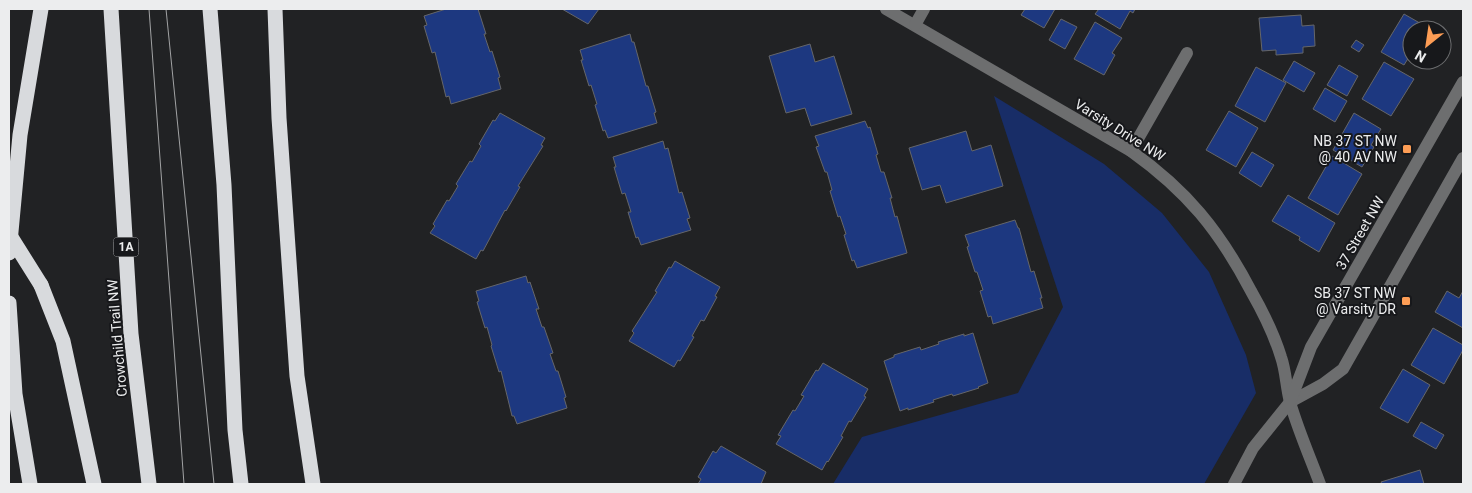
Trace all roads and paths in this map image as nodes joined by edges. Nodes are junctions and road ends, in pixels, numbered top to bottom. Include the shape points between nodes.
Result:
1 (41, 9) edge
2 (111, 9) edge
3 (210, 9) edge
4 (275, 9) edge
5 (886, 9) edge
6 (924, 9) edge
7 (915, 25) junction
8 (1187, 53) dead end
9 (1463, 82) edge
10 (1131, 151) junction
11 (1463, 158) edge
12 (9, 234) edge
13 (9, 253) edge
14 (9, 303) edge
15 (1290, 402) junction
16 (30, 484) edge
17 (94, 484) edge
18 (149, 484) edge
19 (241, 484) edge
20 (313, 484) edge
21 (1234, 484) edge
22 (1320, 484) edge

1 - 13 highway via 20,135
2 - 18 highway, Crowchild Trail NW / 1A via 131,334
3 - 19 highway via 224,185 235,430
4 - 20 highway via 279,118 297,376
5 - 7 street, Varsity Drive NW
6 - 7 street
7 - 10 street, Varsity Drive NW
8 - 10 street
9 - 15 street, 37 Street NW via 1311,347
10 - 15 street, Varsity Drive NW via 1181,192 1224,242 1262,310 1281,357
11 - 15 street, 37 Street NW via 1344,369
12 - 17 highway, bridge via 41,285 63,341
14 - 16 highway via 15,394
15 - 21 street, 37 Street NW via 1253,448
15 - 22 street, Varsity Drive NW

